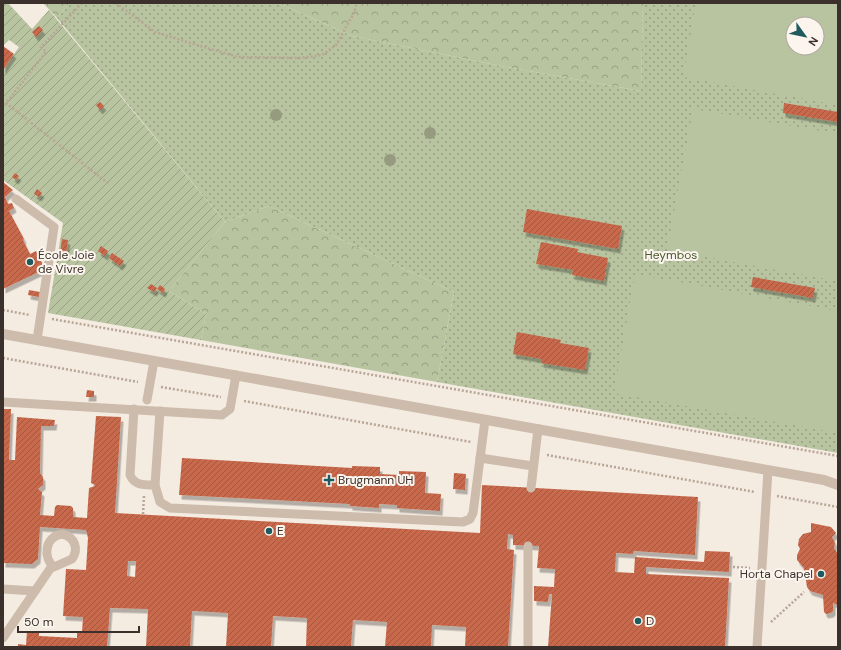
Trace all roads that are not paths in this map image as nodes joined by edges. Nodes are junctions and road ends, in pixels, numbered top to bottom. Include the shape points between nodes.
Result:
1 (16, 199) dead end
2 (3, 334) edge
3 (37, 340) junction
4 (154, 361) junction
5 (236, 375) junction
6 (147, 400) dead end
7 (3, 402) edge
8 (134, 409) junction
9 (160, 411) junction
10 (485, 420) junction
11 (538, 429) junction
12 (480, 458) junction
13 (534, 466) junction
14 (768, 470) junction
15 (838, 479) edge
16 (824, 480) junction
17 (155, 485) junction
18 (838, 485) edge
19 (531, 488) dead end
20 (528, 546) dead end
21 (52, 566) dead end
22 (3, 589) edge
23 (35, 591) junction
24 (3, 638) edge
25 (528, 647) edge
26 (756, 647) edge

1 - 3 lane via 54,227
2 - 3 street
3 - 4 street
4 - 5 street
4 - 6 lane
5 - 9 lane via 230,409 222,414
5 - 10 street
7 - 8 lane
8 - 9 lane
8 - 17 lane via 130,475 135,483
9 - 17 lane
10 - 11 street
10 - 12 lane
11 - 13 lane
11 - 14 street
12 - 13 lane
12 - 17 lane via 473,513 470,519 463,522 176,509 160,502
13 - 19 lane
14 - 16 street
14 - 26 lane
15 - 16 street
16 - 18 street
20 - 25 lane
21 - 23 lane
22 - 23 lane
23 - 24 lane

